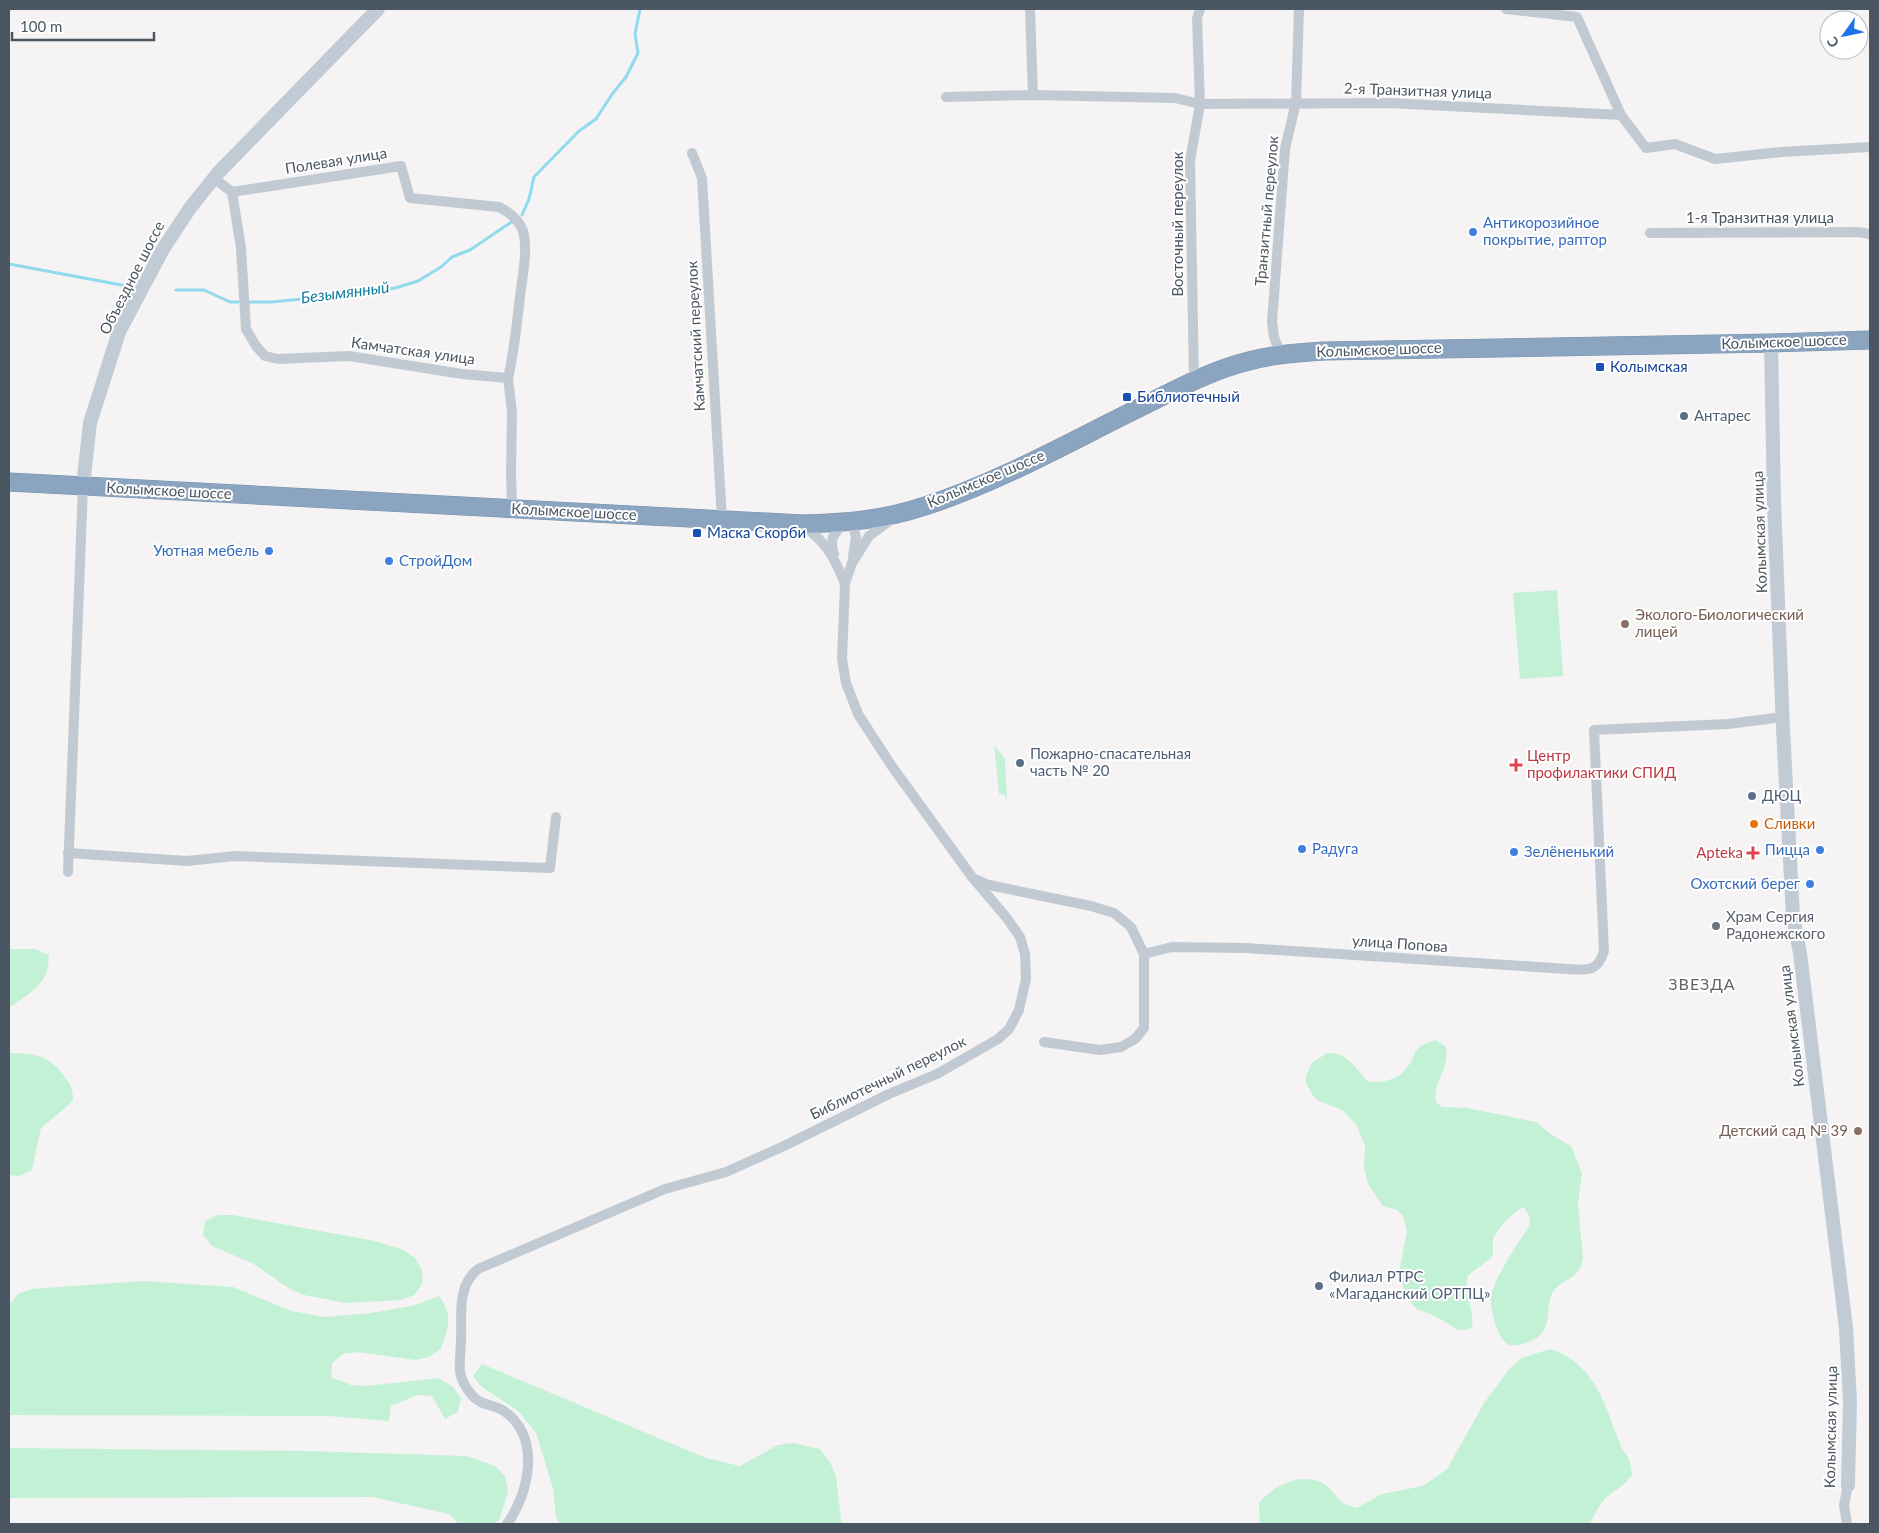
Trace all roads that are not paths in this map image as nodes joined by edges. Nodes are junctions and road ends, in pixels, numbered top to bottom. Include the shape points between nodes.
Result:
1 (378, 9) edge
2 (1030, 9) edge
3 (1200, 9) edge
4 (1299, 9) edge
5 (1506, 9) edge
6 (1576, 13) edge
7 (1033, 95) junction
8 (946, 97) dead end
9 (1296, 102) junction
10 (1200, 104) junction
11 (1621, 116) junction
12 (1870, 147) edge
13 (692, 153) dead end
14 (214, 178) junction
15 (232, 192) junction
16 (1650, 233) dead end
17 (1870, 234) edge
18 (1868, 336) edge
19 (1771, 344) junction
20 (1281, 354) junction
21 (508, 378) junction
22 (1194, 381) junction
23 (9, 482) edge
24 (83, 486) junction
25 (512, 508) junction
26 (899, 513) junction
27 (722, 520) junction
28 (848, 523) junction
29 (802, 524) junction
30 (836, 560) junction
31 (852, 563) junction
32 (845, 584) junction
33 (1783, 718) junction
34 (556, 817) dead end
35 (68, 853) junction
36 (68, 872) dead end
37 (972, 877) junction
38 (1144, 954) junction
39 (1044, 1042) dead end
40 (1848, 1485) joint
41 (508, 1524) edge
42 (1847, 1524) edge

1 - 14 street, Объездное шоссе
2 - 7 street
3 - 10 street, Восточный переулок via 1197,18
4 - 9 street, Транзитный переулок
5 - 6 street
6 - 11 street
7 - 8 street, 2-я Транзитная улица
7 - 10 street, 2-я Транзитная улица via 1175,98
9 - 10 street, 2-я Транзитная улица
9 - 11 street, 2-я Транзитная улица via 1388,103
9 - 20 street, Транзитный переулок via 1285,149 1272,322
10 - 22 street, Восточный переулок via 1190,161
11 - 12 street via 1646,148 1675,144 1715,159
13 - 27 street, Камчатский переулок via 702,178
14 - 15 street
14 - 24 street, Объездное шоссе via 163,249 120,332 90,423
15 - 21 street, Камчатская улица via 241,248 246,329 265,356 278,359 349,356
15 - 21 street, Полевая улица via 400,166 410,198 499,207 509,212 522,231 524,254 513,359
16 - 17 street, 1-я Транзитная улица
18 - 19 highway, Колымское шоссе
19 - 20 highway, Колымское шоссе
19 - 33 street, Колымская улица
20 - 22 highway, Колымское шоссе via 1238,364
21 - 25 street via 512,412
22 - 26 highway, Колымское шоссе via 989,481
23 - 24 highway, Колымское шоссе
24 - 25 highway, Колымское шоссе
24 - 35 street
25 - 27 highway, Колымское шоссе
26 - 28 highway, Колымское шоссе
26 - 31 street, Библиотечный переулок via 868,536
27 - 29 highway, Колымское шоссе
28 - 29 highway, Колымское шоссе
28 - 30 street via 835,533 831,544
28 - 31 street via 856,537
29 - 30 street, Библиотечный переулок via 820,538
30 - 32 street, Библиотечный переулок
31 - 32 street, Библиотечный переулок
32 - 37 street, Библиотечный переулок via 842,659 850,698 891,765
33 - 38 street, улица Попова via 1728,724 1594,730 1604,950 1601,962 1592,969 1231,948 1172,947
33 - 40 street, Колымская улица via 1793,916 1846,1328 1850,1401
34 - 35 street via 550,868 235,856 187,861
35 - 36 street
37 - 38 street via 989,885 1114,913 1130,927
37 - 41 street, Библиотечный переулок via 1006,916 1020,937 1025,954 1026,979 1018,1010 1009,1029 998,1039 937,1074 784,1146 726,1172 665,1189 478,1269 469,1277 463,1292 460,1371 464,1384 482,1404 503,1410 526,1438 529,1459 524,1489
38 - 39 street via 1144,1028 1135,1039 1122,1047 1100,1050
40 - 42 street, Колымская улица via 1844,1505

